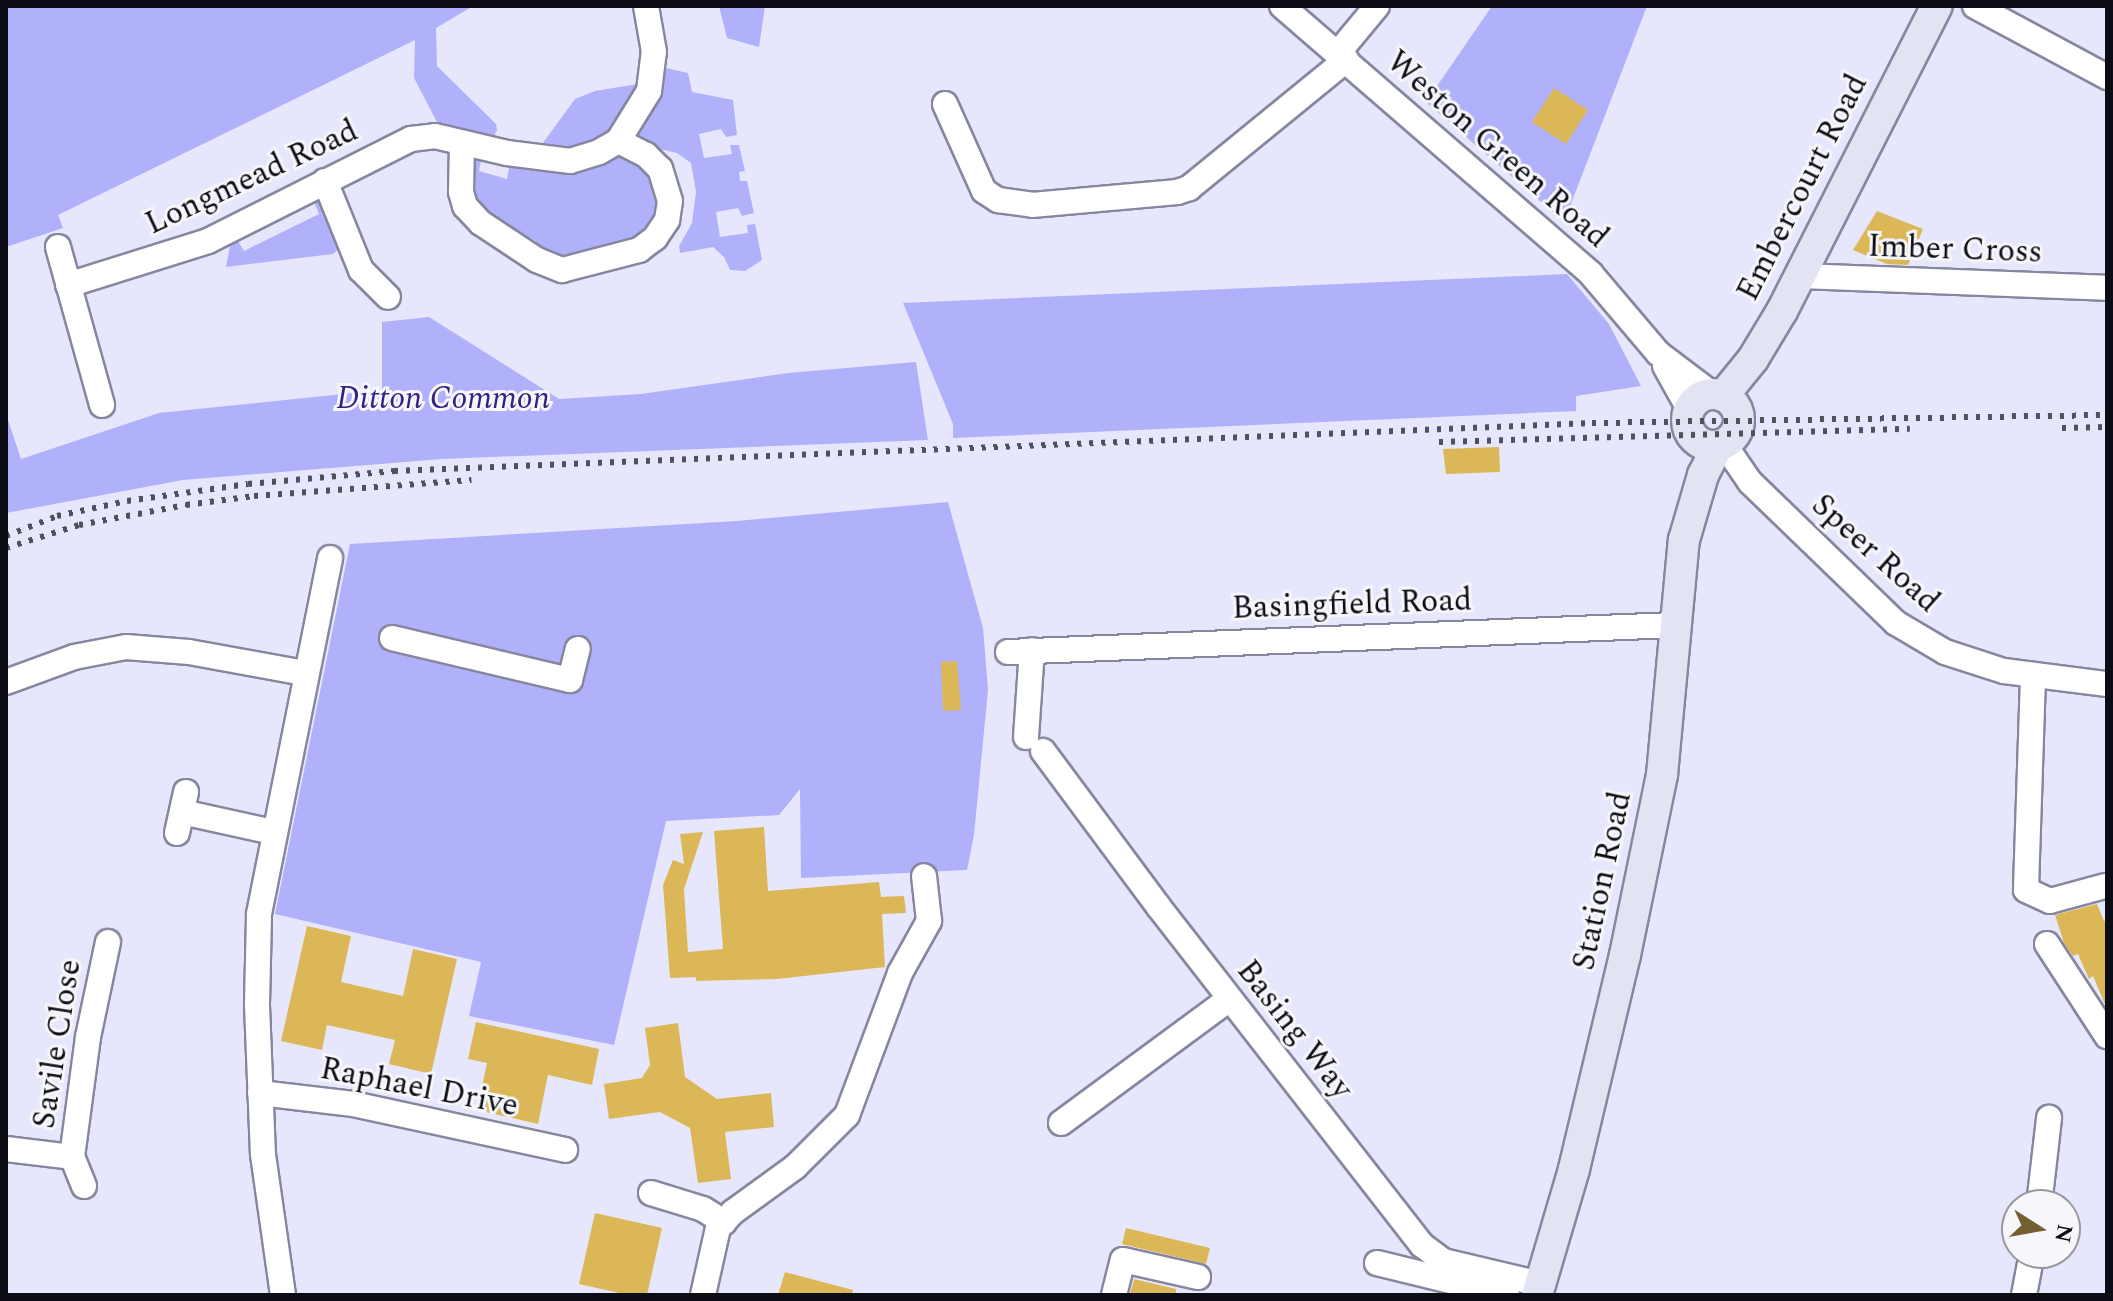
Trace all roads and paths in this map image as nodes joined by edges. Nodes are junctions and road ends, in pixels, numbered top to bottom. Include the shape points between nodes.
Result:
1 (646, 6) edge
2 (1282, 6) edge
3 (1377, 6) edge
4 (1937, 6) edge
5 (1975, 6) edge
6 (1342, 57) junction
7 (2107, 77) edge
8 (945, 104) dead end
9 (618, 141) junction
10 (462, 143) junction
11 (325, 181) junction
12 (58, 247) dead end
13 (1800, 276) junction
14 (68, 285) junction
15 (2107, 288) edge
16 (388, 297) dead end
17 (1708, 400) junction
18 (102, 405) dead end
19 (1714, 444) junction
20 (1703, 475) junction
21 (1750, 482) junction
22 (330, 558) dead end
23 (1675, 625) junction
24 (392, 638) dead end
25 (578, 649) dead end
26 (305, 673) junction
27 (2033, 677) junction
28 (6, 682) edge
29 (2107, 684) edge
30 (1035, 744) joint
31 (181, 812) dead end
32 (273, 832) junction
33 (924, 876) dead end
34 (2105, 886) edge
35 (108, 942) dead end
36 (2047, 944) dead end
37 (1229, 999) junction
38 (2107, 1036) edge
39 (260, 1093) junction
40 (2049, 1118) dead end
41 (1061, 1123) dead end
42 (6, 1149) edge
43 (565, 1150) dead end
44 (72, 1157) junction
45 (84, 1186) dead end
46 (2041, 1189) edge
47 (651, 1193) dead end
48 (724, 1222) junction
49 (1377, 1263) dead end
50 (2029, 1269) edge
51 (1198, 1277) dead end
52 (1538, 1290) edge
53 (283, 1295) edge
54 (703, 1295) edge
55 (1114, 1295) edge
56 (1507, 1295) edge
57 (2024, 1295) edge

1 - 9 street via 653,74 642,105
2 - 6 street, Weston Green Road
3 - 6 street
4 - 13 main road, Embercourt Road
5 - 7 street
6 - 8 street via 1189,188 1177,192 1032,205 998,200 984,191
6 - 17 street, Weston Green Road via 1591,274 1658,353
9 - 10 street, Longmead Road via 570,161
9 - 10 street via 660,169 668,184 667,220 639,250 562,270 537,260 465,206
10 - 11 street, Longmead Road via 435,136 411,139
11 - 14 street, Longmead Road via 210,246
11 - 16 street via 361,270
12 - 14 street
13 - 15 street, Imber Cross
13 - 17 main road, Embercourt Road via 1753,359
14 - 18 street
17 - 19 main road via 1687,424
17 - 19 main road via 1736,409 1739,422 1734,436
19 - 20 main road, Station Road
19 - 21 street, Speer Road
20 - 21 street
20 - 23 main road, Station Road via 1684,540
21 - 27 street, Speer Road via 1896,623 1945,652
22 - 26 street
23 - 30 street, Basingfield Road via 1020,651
23 - 52 main road, Station Road via 1653,826 1593,1094
24 - 25 street via 570,680
26 - 28 street via 189,652 126,647 74,657
26 - 32 street
27 - 29 street, Speer Road
27 - 34 street via 2020,876 2050,901
30 - 37 street, Basing Way
31 - 32 street
32 - 39 street via 259,914
33 - 48 street via 929,921 900,973 847,1115 795,1167
35 - 44 street, Savile Close via 88,1037
36 - 38 street
37 - 41 street
37 - 52 street, Basing Way via 1432,1255
39 - 43 street, Raphael Drive via 353,1104
39 - 53 street via 263,1155
40 - 46 street
42 - 44 street, Savile Close
44 - 45 street, Savile Close
47 - 48 street via 703,1209
48 - 54 street via 718,1228
49 - 56 street
50 - 57 street
51 - 55 street via 1123,1260

